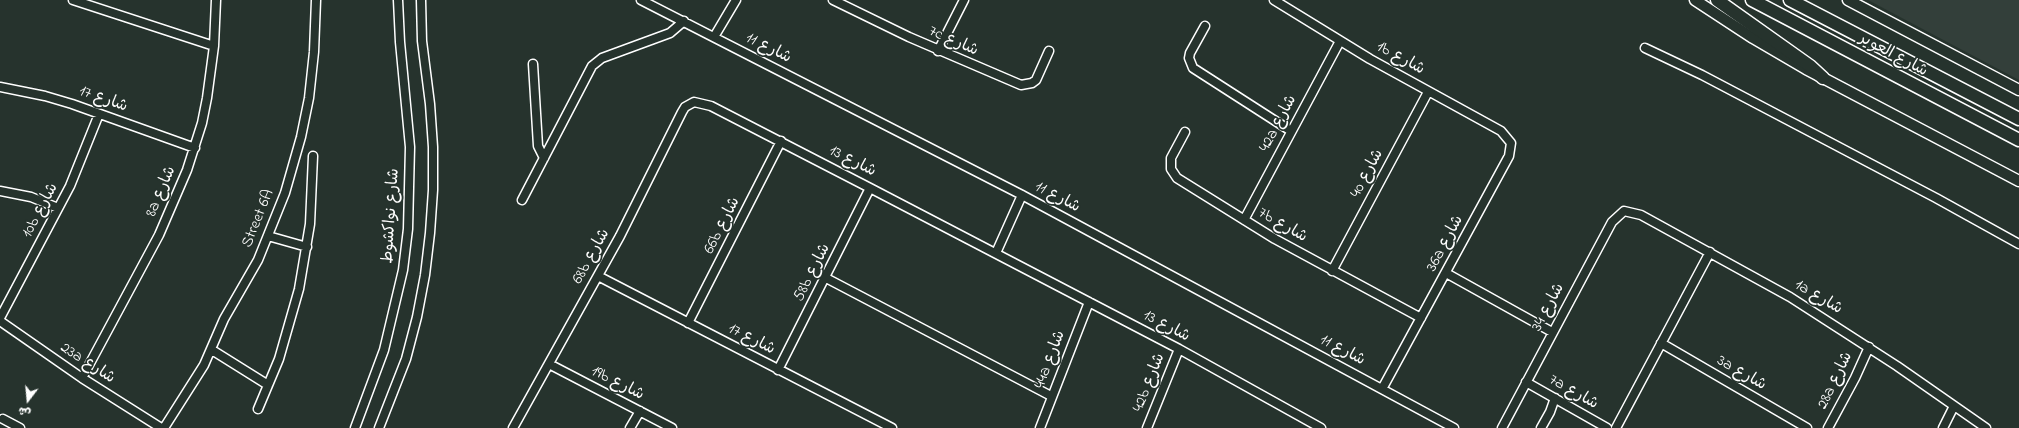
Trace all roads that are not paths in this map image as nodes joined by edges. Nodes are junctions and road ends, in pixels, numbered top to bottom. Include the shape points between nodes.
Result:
1 (73, 0) edge
2 (216, 0) edge
3 (316, 0) edge
4 (398, 0) edge
5 (420, 0) edge
6 (642, 0) edge
7 (833, 0) edge
8 (964, 0) edge
9 (1274, 0) edge
10 (1695, 0) edge
11 (1717, 0) edge
12 (1752, 0) edge
13 (1790, 0) edge
14 (1848, 0) edge
15 (735, 2) edge
16 (95, 3) edge
17 (848, 4) edge
18 (684, 21) junction
19 (1205, 26) dead end
20 (717, 38) junction
21 (1340, 41) junction
22 (214, 46) junction
23 (1645, 48) dead end
24 (938, 50) junction
25 (1049, 51) dead end
26 (533, 64) dead end
27 (1823, 78) junction
28 (0, 87) edge
29 (2019, 90) edge
30 (1428, 92) junction
31 (694, 102) joint
32 (100, 114) junction
33 (2019, 119) edge
34 (1291, 131) junction
35 (1185, 132) dead end
36 (2019, 140) edge
37 (781, 141) junction
38 (1511, 143) joint
39 (195, 148) junction
40 (313, 156) dead end
41 (544, 158) junction
42 (2019, 181) edge
43 (870, 188) junction
44 (0, 190) edge
45 (1025, 196) junction
46 (522, 200) dead end
47 (58, 208) junction
48 (1624, 210) joint
49 (1244, 220) junction
50 (268, 236) junction
51 (2019, 244) edge
52 (307, 247) junction
53 (1710, 252) junction
54 (996, 253) junction
55 (1332, 271) junction
56 (1446, 273) junction
57 (598, 276) junction
58 (826, 278) junction
59 (1089, 302) junction
60 (1421, 318) junction
61 (0, 320) edge
62 (688, 323) junction
63 (1552, 332) junction
64 (1661, 343) junction
65 (1869, 347) junction
66 (1179, 349) junction
67 (212, 350) junction
68 (549, 364) junction
69 (778, 370) junction
70 (82, 378) junction
71 (1526, 382) junction
72 (268, 385) junction
73 (1384, 390) junction
74 (1051, 396) junction
75 (1557, 400) junction
76 (1954, 406) junction
77 (258, 409) dead end
78 (640, 411) junction
79 (2, 418) edge
80 (1501, 426) edge
81 (14, 428) edge
82 (20, 428) edge
83 (163, 428) edge
84 (355, 428) edge
85 (379, 428) edge
86 (513, 428) edge
87 (630, 428) edge
88 (672, 428) edge
89 (892, 428) edge
90 (1040, 428) edge
91 (1147, 428) edge
92 (1322, 428) edge
93 (1454, 428) edge
94 (1541, 428) edge
95 (1607, 428) edge
96 (1616, 428) edge
97 (1807, 428) edge
98 (1828, 428) edge
99 (1943, 428) edge
100 (1986, 428) edge

1 - 16 street
2 - 22 street, 8a شارع
3 - 50 street, Street 6A via 314,52 305,118 287,187
4 - 84 street, شارع نواكشوط via 410,147 408,229 403,270 386,343
5 - 85 street via 432,147 430,233 417,317 403,366
6 - 18 street, شارع 11
7 - 17 street, 7c شارع
8 - 24 street
9 - 21 street, 1b شارع
10 - 27 main road via 1771,49
11 - 27 highway
12 - 36 highway, شارع العوير
13 - 33 highway, شارع العوير
14 - 29 main road
15 - 20 street
16 - 22 street
17 - 24 street, 7c شارع
18 - 20 street, شارع 11
18 - 41 street via 670,33 597,62 588,72
19 - 34 street via 1190,53 1193,68
20 - 45 street, شارع 11
21 - 30 street, 1b شارع
21 - 34 street, 42a شارع
22 - 39 street, 8a شارع via 207,98
23 - 51 street via 1702,75
24 - 25 street, 7c شارع via 1021,85 1036,80
26 - 41 street via 538,146
27 - 42 main road
28 - 32 street, شارع 17 via 45,96
30 - 38 street, 1b شارع via 1501,131
30 - 55 street, شارع 40
31 - 37 street, شارع 13 via 711,106
31 - 57 street, 68b شارع via 682,112
32 - 39 street, شارع 17
32 - 47 street, 10b شارع via 81,162
34 - 49 street, 42a شارع
35 - 49 street, 7b شارع via 1171,158 1173,174
37 - 43 street, شارع 13
37 - 62 street, 66b شارع
38 - 56 street, 36a شارع via 1509,156
39 - 70 street, 8a شارع via 179,192 159,234
40 - 52 street via 312,202
41 - 46 street
43 - 54 street, شارع 13
43 - 58 street, 58b شارع
44 - 47 street via 31,197
45 - 54 street
45 - 73 street, شارع 11
47 - 61 street, 10b شارع
48 - 53 street, 1a شارع via 1636,212
48 - 63 street, شارع 34 via 1612,222
49 - 55 street, 7b شارع
50 - 52 street
50 - 67 street, Street 6A via 249,277 224,319
52 - 72 street via 290,326
53 - 64 street
53 - 65 street, 1a شارع via 1790,297
54 - 59 street, شارع 13
55 - 60 street, 7b شارع
56 - 60 street, 36a شارع
56 - 63 street
57 - 62 street, شارع 17
57 - 68 street, 68b شارع
58 - 69 street, 58b شارع
58 - 74 street
59 - 66 street, شارع 13
59 - 74 street, 44a شارع
60 - 73 street, 36a شارع
61 - 70 street, 23a شارع
62 - 69 street, شارع 17
63 - 71 street, شارع 34
64 - 96 street
64 - 97 street, 3a شارع
65 - 76 street, 1a شارع
65 - 98 street, 28a شارع
66 - 91 street, 42b شارع
66 - 92 street, شارع 13
67 - 72 street
67 - 83 street, Street 6A via 200,373
68 - 78 street, 19b شارع
68 - 86 street, 68b شارع
69 - 89 street, شارع 17
70 - 83 street, 23a شارع
71 - 75 street, 7a شارع
71 - 80 street, شارع 34
72 - 77 street
73 - 93 street, شارع 11
74 - 90 street, 44a شارع
75 - 94 street
75 - 95 street, 7a شارع
76 - 99 street
76 - 100 street, 1a شارع
78 - 87 street
78 - 88 street, 19b شارع
79 - 81 street
79 - 82 street

